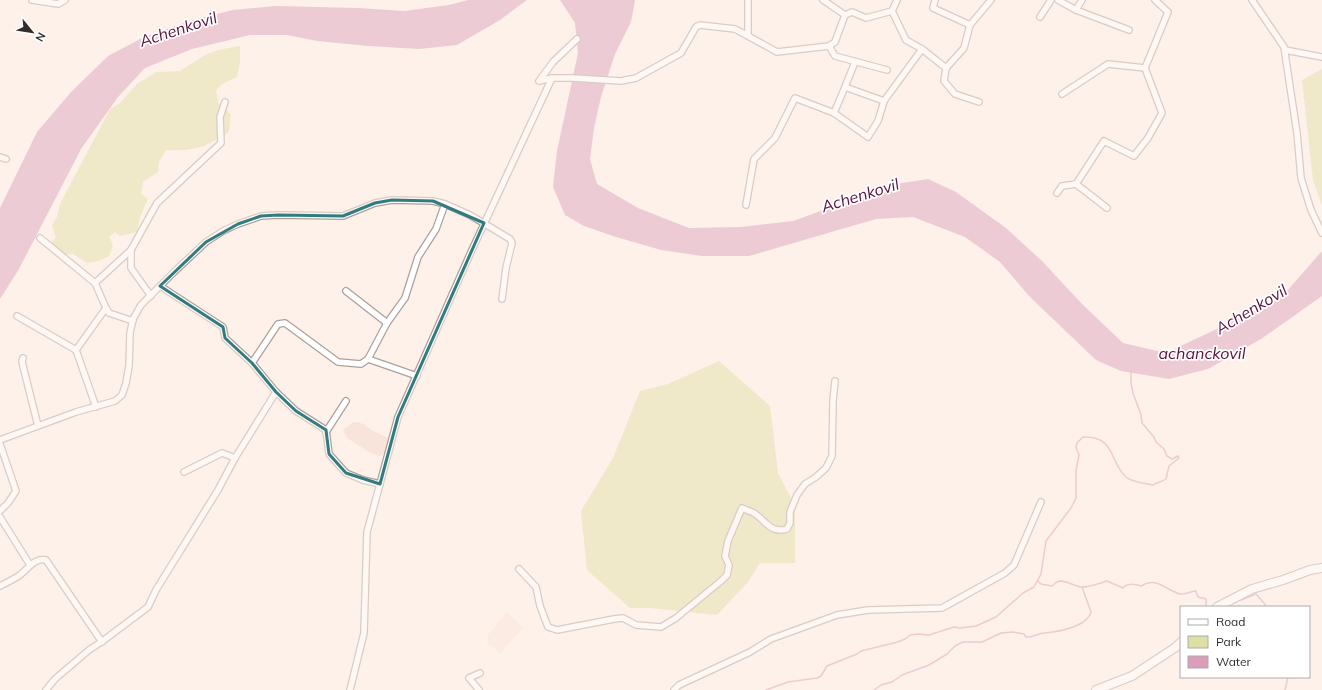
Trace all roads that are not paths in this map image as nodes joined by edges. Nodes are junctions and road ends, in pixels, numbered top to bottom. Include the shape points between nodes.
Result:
1 (32, 0) edge
2 (65, 0) edge
3 (748, 0) edge
4 (823, 0) edge
5 (897, 0) edge
6 (935, 0) edge
7 (991, 0) edge
8 (1051, 0) edge
9 (1058, 0) edge
10 (1082, 0) edge
11 (1155, 0) edge
12 (1252, 0) edge
13 (1076, 10) junction
14 (892, 11) junction
15 (845, 15) junction
16 (1040, 17) dead end
17 (970, 25) junction
18 (1129, 30) dead end
19 (748, 36) junction
20 (577, 39) dead end
21 (829, 46) junction
22 (922, 49) junction
23 (1285, 50) junction
24 (1322, 56) edge
25 (855, 62) junction
26 (946, 68) junction
27 (1145, 68) junction
28 (887, 70) dead end
29 (552, 78) junction
30 (845, 87) junction
31 (1062, 94) dead end
32 (884, 101) junction
33 (225, 102) dead end
34 (979, 102) dead end
35 (834, 113) junction
36 (1076, 184) junction
37 (1056, 193) dead end
38 (445, 204) junction
39 (746, 205) dead end
40 (1107, 208) dead end
41 (484, 223) junction
42 (1322, 233) edge
43 (40, 238) dead end
44 (131, 250) junction
45 (95, 283) junction
46 (160, 286) junction
47 (346, 291) dead end
48 (151, 296) junction
49 (502, 298) dead end
50 (106, 308) junction
51 (17, 316) dead end
52 (133, 321) junction
53 (387, 323) junction
54 (76, 350) junction
55 (23, 358) dead end
56 (368, 360) junction
57 (252, 363) junction
58 (417, 376) junction
59 (835, 381) dead end
60 (276, 392) junction
61 (346, 401) dead end
62 (96, 407) junction
63 (38, 426) junction
64 (326, 432) junction
65 (0, 440) edge
66 (0, 444) edge
67 (235, 458) junction
68 (184, 472) dead end
69 (380, 484) junction
70 (1041, 502) dead end
71 (0, 511) edge
72 (0, 517) edge
73 (30, 565) junction
74 (1322, 568) edge
75 (519, 569) dead end
76 (0, 586) edge
77 (1220, 606) edge
78 (102, 642) junction
79 (1180, 643) edge
80 (480, 673) dead end
81 (46, 690) edge
82 (350, 690) edge
83 (479, 690) edge
84 (674, 690) edge
85 (1096, 690) edge

1 - 2 street via 58,4
3 - 19 street
4 - 15 street
5 - 14 street
6 - 17 street via 933,8
7 - 17 street
8 - 16 street
9 - 13 street
10 - 13 street
11 - 27 street via 1168,12
12 - 23 street
13 - 18 street
14 - 15 street via 866,18 852,12
14 - 22 street via 906,40
15 - 21 street via 835,42
17 - 26 street via 964,48
19 - 21 street via 777,52
19 - 29 street via 735,29 700,25 696,27 681,53 636,78 621,81
20 - 29 street via 553,62 539,81
21 - 25 street via 835,56
22 - 26 street
22 - 32 street
23 - 24 street
23 - 42 street via 1301,178 1311,210
25 - 28 street
25 - 30 street
26 - 34 street via 944,81 955,94
27 - 31 street via 1108,64
27 - 36 street via 1162,113 1148,138 1134,156 1104,141
29 - 41 street
30 - 32 street
30 - 35 street
32 - 35 street via 878,121 868,137
33 - 44 street via 220,117 221,144 157,203
35 - 39 street via 795,98 775,138 754,159
36 - 37 street via 1062,186
36 - 40 street
38 - 41 street
38 - 46 street via 433,201 392,200 375,203 343,216 261,216 223,231 206,242
38 - 53 street via 436,229 418,257 405,298
41 - 49 street via 510,239 512,243
41 - 58 street
43 - 45 street
44 - 45 street
44 - 48 street via 131,268
45 - 50 street
46 - 48 street
46 - 57 street via 223,327 224,338
47 - 53 street
48 - 52 street via 141,305
50 - 52 street via 109,313
50 - 54 street
51 - 54 street
52 - 62 street via 124,391 115,401
53 - 56 street
54 - 62 street
55 - 63 street
56 - 57 street via 361,364 338,362 285,323 278,324
56 - 58 street
57 - 60 street
58 - 69 street via 398,417
59 - 75 street via 832,456 826,468 805,484 797,495 787,529 780,531 772,528 742,508 728,541 725,556 730,565 727,575 676,618 661,627 636,625 623,618 557,630 548,627 536,587
60 - 64 street via 296,411
60 - 67 street
61 - 64 street
62 - 63 street
63 - 65 street
64 - 69 street via 329,454 346,473
66 - 71 street via 16,491
67 - 68 street via 222,453
67 - 78 street via 156,590 148,608
69 - 82 street via 366,532 364,632
70 - 84 street via 1014,565 989,583 942,608 868,610 837,615 771,639 750,652 678,685
72 - 73 street
73 - 76 street via 19,576
73 - 78 street via 42,559 46,560
74 - 77 main road via 1252,589
78 - 81 street via 55,679
79 - 85 main road via 1132,676
80 - 83 street via 469,678

